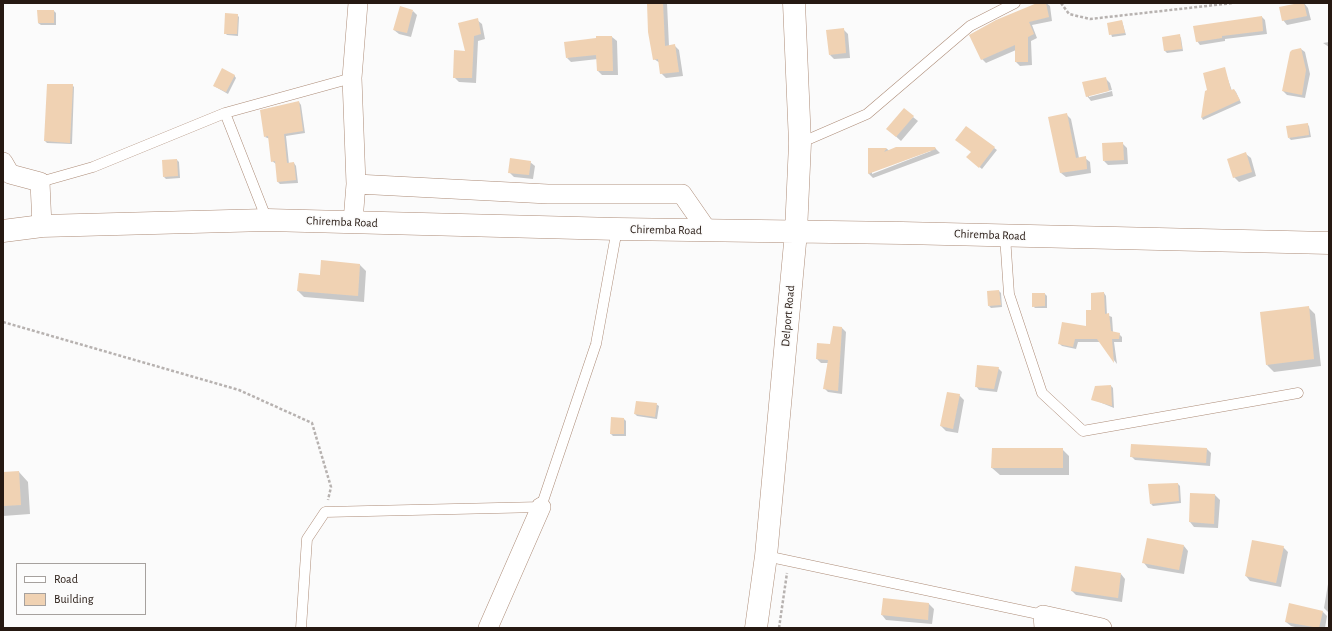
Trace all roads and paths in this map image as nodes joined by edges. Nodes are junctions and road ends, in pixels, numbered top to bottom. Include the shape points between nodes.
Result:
1 (358, 3) edge
2 (794, 3) edge
3 (1015, 3) edge
4 (1061, 3) edge
5 (1233, 3) edge
6 (352, 78) junction
7 (224, 113) junction
8 (800, 143) junction
9 (3, 162) edge
10 (40, 182) junction
11 (356, 184) junction
12 (267, 220) junction
13 (353, 221) junction
14 (42, 226) junction
15 (617, 229) junction
16 (707, 230) junction
17 (3, 231) edge
18 (796, 232) junction
19 (1005, 236) junction
20 (1329, 243) edge
21 (3, 322) edge
22 (1298, 394) dead end
23 (541, 507) junction
24 (325, 512) junction
25 (766, 556) junction
26 (788, 561) junction
27 (1044, 622) edge
28 (300, 628) edge
29 (488, 628) edge
30 (756, 628) edge
31 (779, 628) edge
32 (1102, 628) edge

1 - 6 street
2 - 8 main road, Delport Road
3 - 8 lane via 970,26 867,114
4 - 5 path via 1069,14 1090,19
6 - 7 lane
6 - 11 street
7 - 10 lane via 93,167
7 - 12 lane
8 - 18 main road, Delport Road
9 - 10 street via 10,174
10 - 14 street
11 - 13 street
11 - 16 street via 548,194 682,194
12 - 13 main road, Chiremba Road
12 - 14 main road, Chiremba Road
13 - 15 main road, Chiremba Road
14 - 17 main road, Chiremba Road
15 - 16 main road, Chiremba Road
15 - 23 lane via 596,344
16 - 18 main road, Chiremba Road
18 - 19 main road, Chiremba Road
18 - 25 main road, Delport Road
19 - 20 main road, Chiremba Road
19 - 22 lane via 1009,294 1042,393 1083,431
21 - 24 path via 239,390 312,423 331,487
23 - 24 lane
23 - 29 street
24 - 28 lane via 307,539
25 - 26 lane
25 - 30 main road, Delport Road
26 - 27 lane
26 - 31 path
27 - 32 street

